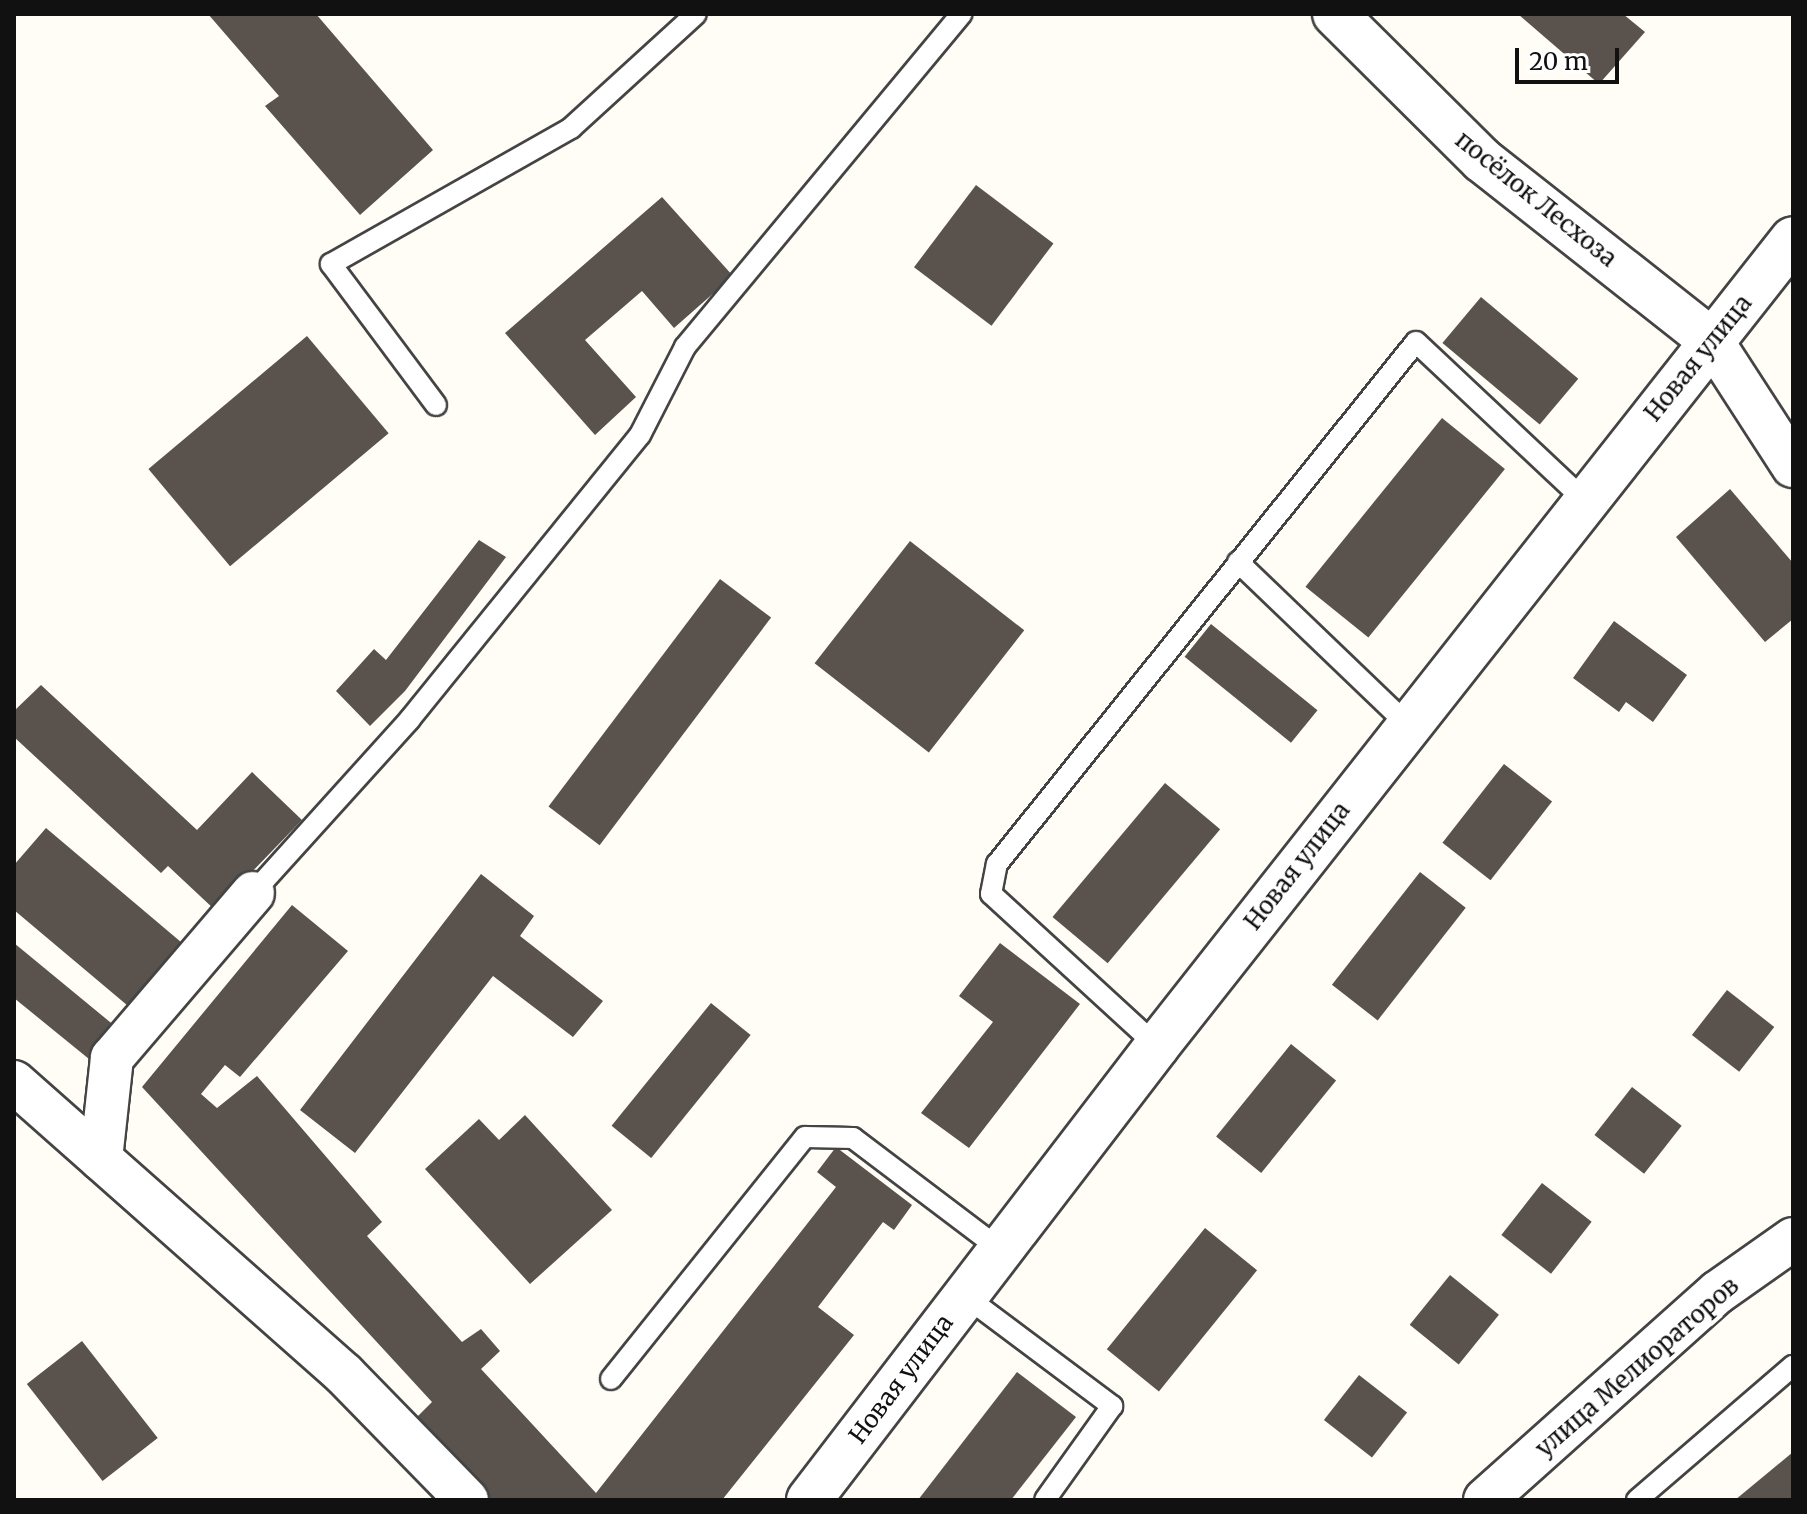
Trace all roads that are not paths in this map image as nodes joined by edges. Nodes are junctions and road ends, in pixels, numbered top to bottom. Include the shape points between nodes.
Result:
1 (696, 14) edge
2 (961, 14) edge
3 (1335, 14) edge
4 (1793, 239) edge
5 (1712, 341) junction
6 (436, 405) dead end
7 (1793, 466) edge
8 (1584, 500) junction
9 (1238, 562) junction
10 (1408, 725) junction
11 (253, 893) joint
12 (1157, 1046) junction
13 (14, 1082) edge
14 (101, 1159) junction
15 (1793, 1239) edge
16 (1000, 1249) junction
17 (965, 1296) junction
18 (1793, 1366) edge
19 (611, 1379) dead end
20 (467, 1500) edge
21 (809, 1500) edge
22 (1045, 1500) edge
23 (1485, 1500) edge
24 (1637, 1500) edge

1 - 6 lane via 571,128 331,264
2 - 11 lane via 685,347 640,435 410,719
3 - 5 street, посёлок Лесхоза via 1482,160
4 - 5 street, Новая улица
5 - 7 street
5 - 8 street, Новая улица
8 - 9 lane via 1416,342
8 - 10 street, Новая улица
9 - 10 lane
9 - 12 lane via 997,864 991,894
10 - 12 street, Новая улица
11 - 14 street via 112,1058
12 - 16 street, Новая улица
13 - 14 street
14 - 20 street via 344,1374
15 - 23 street, улица Мелиораторов via 1718,1292
16 - 17 street, Новая улица
16 - 19 lane via 853,1138 805,1137
17 - 21 street, Новая улица
17 - 22 lane via 1112,1406
18 - 24 lane

